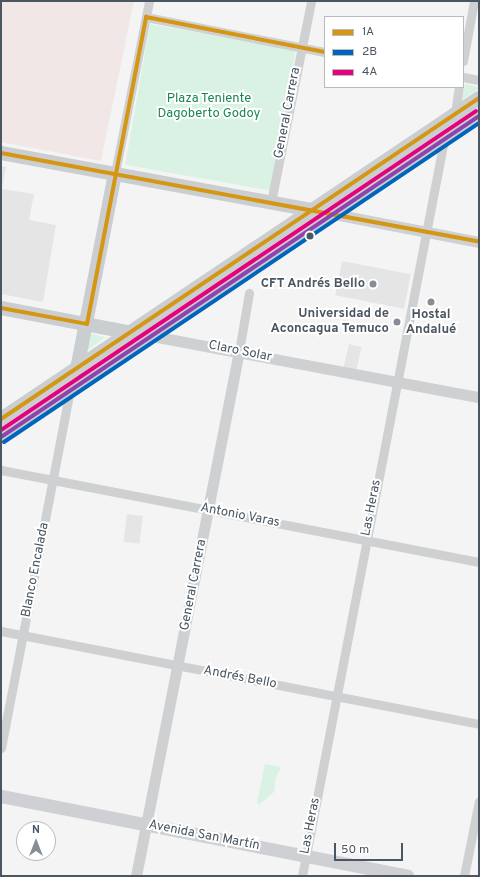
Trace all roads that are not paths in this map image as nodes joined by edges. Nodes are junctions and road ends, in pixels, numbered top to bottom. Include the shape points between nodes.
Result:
1 (149, 1) edge
2 (311, 1) edge
3 (474, 1) edge
4 (146, 17) junction
5 (301, 47) junction
6 (324, 52) edge
7 (464, 56) edge
8 (464, 77) edge
9 (479, 80) edge
10 (459, 88) edge
11 (479, 98) edge
12 (455, 114) junction
13 (479, 116) edge
14 (444, 140) junction
15 (1, 153) edge
16 (115, 173) junction
17 (271, 202) junction
18 (315, 210) junction
19 (334, 214) junction
20 (425, 232) junction
21 (479, 242) edge
22 (250, 293) dead end
23 (1, 308) edge
24 (86, 324) junction
25 (129, 332) junction
26 (152, 336) junction
27 (239, 351) junction
28 (79, 366) junction
29 (396, 381) junction
30 (70, 391) junction
31 (479, 397) edge
32 (54, 402) junction
33 (1, 419) edge
34 (1, 437) edge
35 (1, 470) edge
36 (54, 480) junction
37 (208, 510) junction
38 (366, 540) junction
39 (479, 562) edge
40 (1, 631) edge
41 (22, 635) junction
42 (177, 666) junction
43 (336, 696) junction
44 (479, 724) edge
45 (1, 748) edge
46 (1, 796) edge
47 (479, 801) edge
48 (146, 824) junction
49 (306, 856) junction
50 (136, 876) edge
51 (302, 876) edge
52 (407, 876) edge
53 (464, 876) edge

1 - 4 street
2 - 5 street, General Carrera
3 - 7 street
4 - 5 street
4 - 16 street
5 - 6 street
5 - 17 street, General Carrera
8 - 9 street
10 - 12 street
11 - 12 main road
12 - 18 main road
13 - 14 main road
14 - 19 main road
14 - 20 street, Las Heras
15 - 16 main road
16 - 17 main road
16 - 24 main road
17 - 18 main road
18 - 19 main road
18 - 25 main road
19 - 20 street
19 - 26 main road
20 - 21 street
20 - 29 street, Las Heras
22 - 27 street, General Carrera
23 - 24 main road, Claro Solar
24 - 25 main road, Claro Solar
24 - 28 main road
25 - 26 main road, Claro Solar
25 - 28 main road
26 - 27 street, Claro Solar
26 - 30 main road
27 - 29 street, Claro Solar
27 - 37 street, General Carrera
28 - 32 main road
28 - 33 main road
29 - 31 street, Claro Solar
29 - 38 street, Las Heras
30 - 32 main road
30 - 36 street, Blanco Encalada
32 - 34 main road
35 - 36 street, Antonio Varas
36 - 37 street, Antonio Varas
36 - 41 street, Blanco Encalada
37 - 38 street, Antonio Varas
37 - 42 street, General Carrera
38 - 39 street, Antonio Varas
38 - 43 street, Las Heras
40 - 41 street, Andrés Bello
41 - 42 street, Andrés Bello
41 - 45 street, Blanco Encalada
42 - 43 street, Andrés Bello
42 - 48 street, General Carrera
43 - 44 street, Andrés Bello
43 - 49 street, Las Heras
46 - 48 main road, Avenida San Martín
47 - 53 street
48 - 49 main road, Avenida San Martín
48 - 50 street, General Carrera
49 - 51 street, Las Heras
49 - 52 main road, Avenida San Martín

